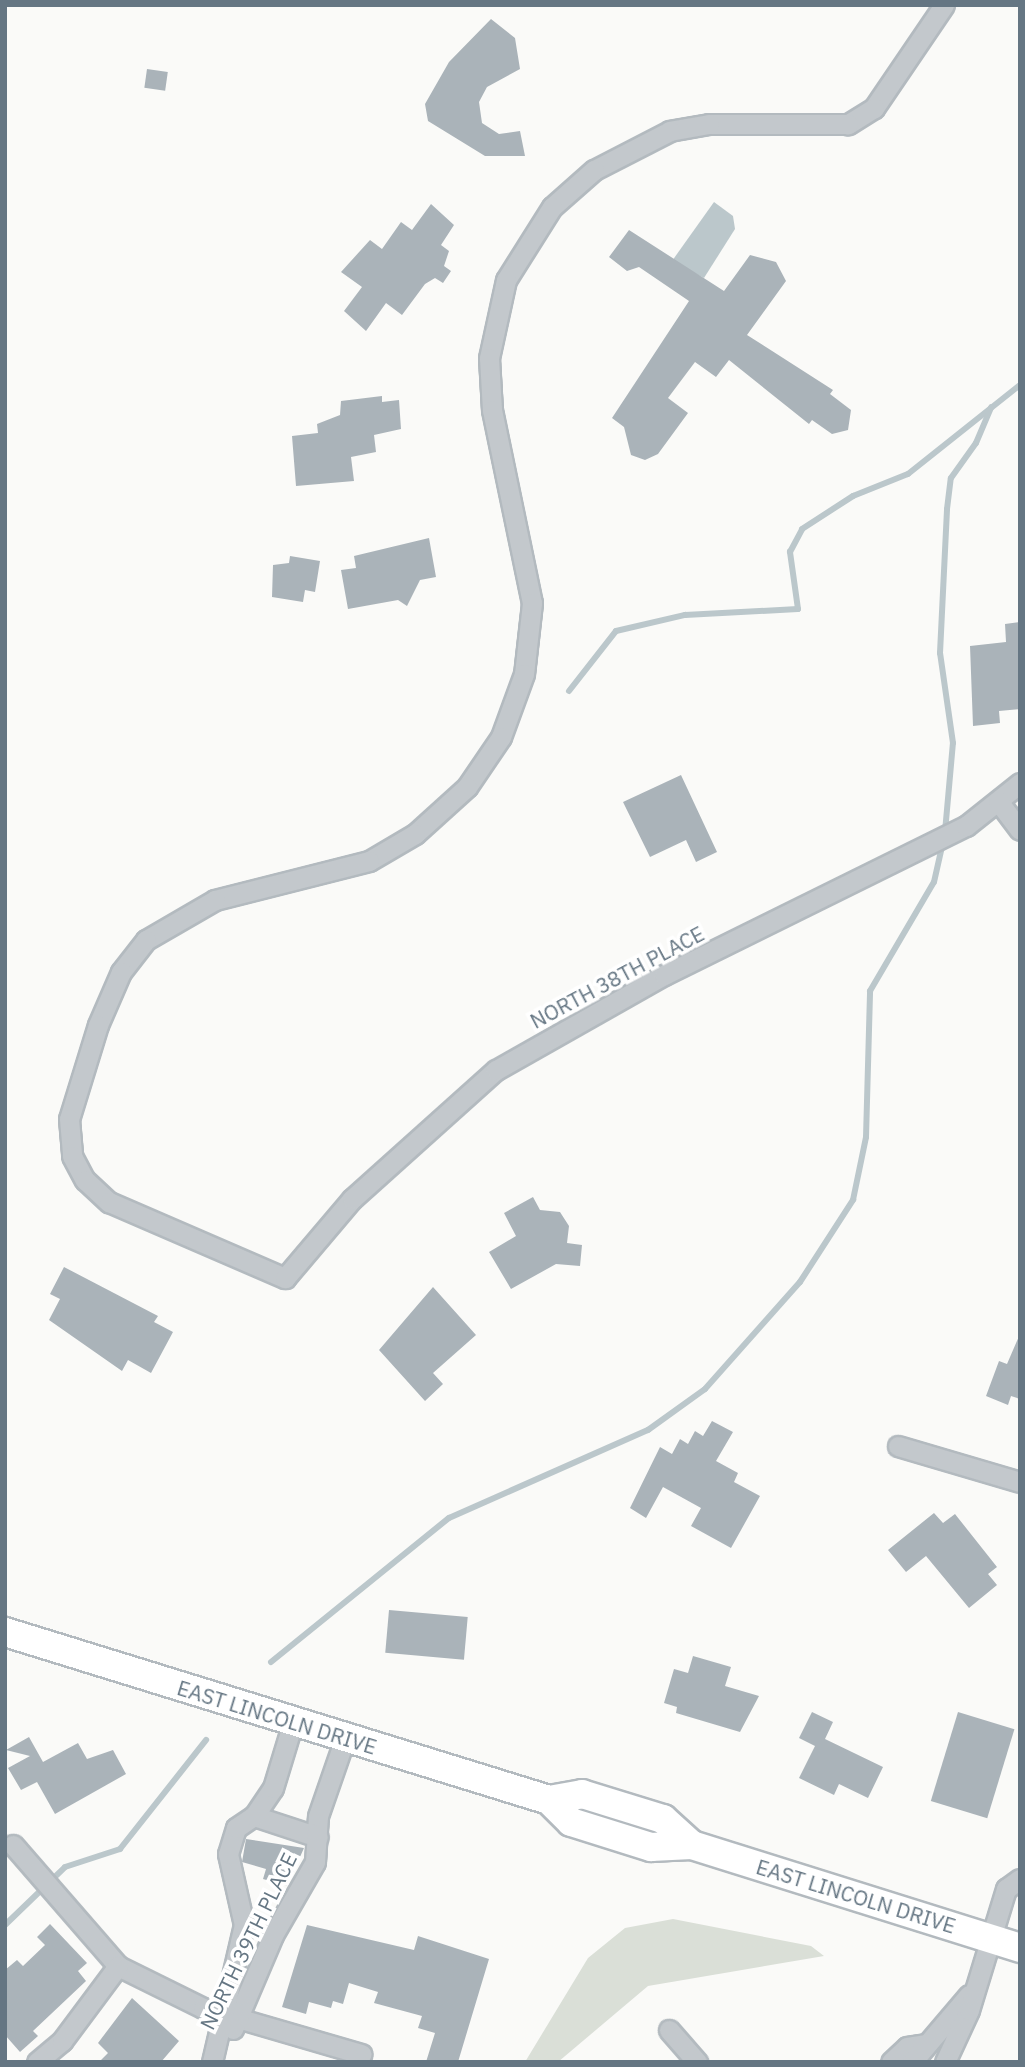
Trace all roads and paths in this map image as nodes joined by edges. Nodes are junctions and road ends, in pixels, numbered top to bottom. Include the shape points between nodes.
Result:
1 (944, 5) edge
2 (1020, 783) edge
3 (998, 801) junction
4 (1020, 830) edge
5 (898, 1446) dead end
6 (1020, 1482) edge
7 (5, 1632) edge
8 (293, 1722) junction
9 (345, 1738) junction
10 (254, 1816) junction
11 (318, 1837) junction
12 (13, 1845) dead end
13 (1020, 1879) edge
14 (989, 1938) junction
15 (1020, 1948) edge
16 (118, 1966) junction
17 (972, 1984) junction
18 (231, 2017) junction
19 (669, 2030) dead end
20 (927, 2043) junction
21 (361, 2054) dead end
22 (37, 2062) edge
23 (697, 2062) edge
24 (891, 2062) edge
25 (912, 2062) edge
26 (945, 2062) edge

1 - 3 street, NORTH 38TH PLACE via 874,108 848,124 709,124 670,131 594,170 552,207 506,280 489,358 492,410 532,603 524,674 501,737 467,787 415,834 369,861 215,900 146,940 121,972 69,1119 72,1156 85,1180 109,1202 285,1278 352,1199 496,1070 664,975 966,826
2 - 3 street, NORTH 38TH PLACE
3 - 4 street
5 - 6 street
7 - 8 main road, EAST LINCOLN DRIVE
8 - 9 main road, EAST LINCOLN DRIVE
8 - 10 street, NORTH 39TH PLACE via 273,1788
9 - 11 street, NORTH 39TH PLACE via 318,1816
9 - 14 main road, EAST LINCOLN DRIVE via 549,1800 582,1794 663,1819 692,1845
10 - 11 street, NORTH 39TH PLACE
10 - 18 street, NORTH 39TH PLACE via 236,1828 228,1854 244,1925
11 - 18 street, NORTH 39TH PLACE via 315,1862
12 - 16 street via 65,1911
13 - 14 street via 1006,1889
14 - 15 main road, EAST LINCOLN DRIVE
14 - 17 street
16 - 18 street
16 - 22 street via 62,2041
17 - 20 street
17 - 26 street via 969,2010
18 - 21 street
19 - 23 street
20 - 24 street via 907,2047
20 - 25 street

